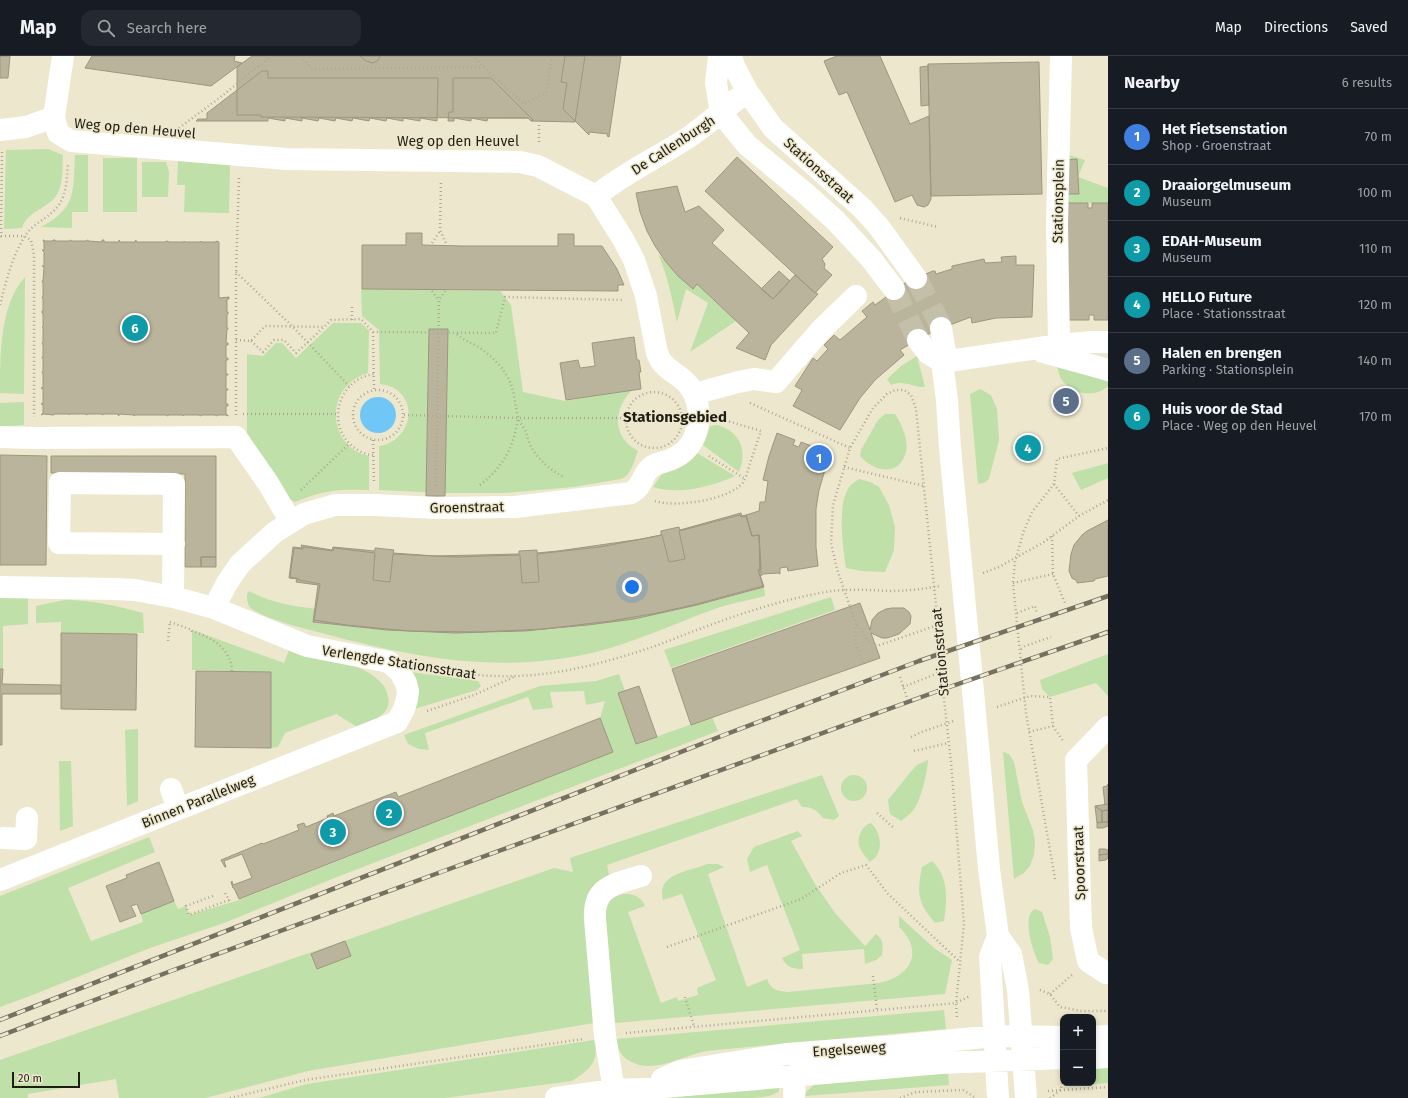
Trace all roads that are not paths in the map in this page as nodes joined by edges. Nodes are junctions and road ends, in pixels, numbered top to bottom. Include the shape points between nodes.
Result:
1 (62, 56) edge
2 (719, 56) edge
3 (731, 56) edge
4 (1061, 56) edge
5 (747, 91) junction
6 (721, 113) junction
7 (54, 117) junction
8 (1, 130) edge
9 (596, 196) junction
10 (916, 278) tunnel mouth
11 (894, 289) tunnel mouth
12 (856, 296) dead end
13 (941, 328) tunnel mouth
14 (918, 340) tunnel mouth
15 (1108, 342) edge
16 (1059, 345) junction
17 (1034, 349) junction
18 (942, 362) junction
19 (1108, 370) edge
20 (694, 394) junction
21 (0, 437) edge
22 (291, 522) junction
23 (174, 544) junction
24 (0, 587) edge
25 (174, 597) junction
26 (214, 608) junction
27 (397, 722) joint
28 (1108, 727) edge
29 (171, 789) dead end
30 (178, 809) junction
31 (2, 838) dead end
32 (37, 866) junction
33 (642, 876) dead end
34 (0, 880) edge
35 (998, 936) junction
36 (1108, 973) edge
37 (994, 1036) junction
38 (1022, 1036) junction
39 (1108, 1036) edge
40 (1060, 1037) edge
41 (1096, 1037) edge
42 (1108, 1057) edge
43 (1060, 1058) edge
44 (1096, 1058) edge
45 (1023, 1060) junction
46 (996, 1061) junction
47 (795, 1075) junction
48 (641, 1089) junction
49 (614, 1090) junction
50 (556, 1098) edge
51 (794, 1098) edge
52 (998, 1098) edge
53 (1026, 1098) edge

1 - 7 street
2 - 6 street via 716,83
3 - 5 street, Stationsstraat
4 - 16 street, Stationsplein via 1057,224
5 - 6 street, De Callenburgh
5 - 10 street, Stationsstraat via 773,128 863,209
6 - 9 street, De Callenburgh via 642,167 613,182
6 - 11 street, Stationsstraat via 747,145 836,221 872,260
7 - 8 street via 26,127
7 - 9 street, Weg op den Heuvel via 58,133 71,141 286,159 520,162 538,166
9 - 20 street, Weg op den Heuvel via 634,260 646,296 659,360 686,383
12 - 20 street via 820,331 776,382 754,379
13 - 18 street, Stationsstraat via 945,352
14 - 18 street via 928,353
15 - 16 street
16 - 17 street
17 - 18 street
17 - 19 street
18 - 35 street, Stationsstraat via 989,868
20 - 22 street, Groenstraat via 698,416 696,433 689,447 677,457 651,467 640,486 631,493 515,507 335,506 304,514
21 - 22 street via 236,437
22 - 26 street, Groenstraat via 275,532 240,564
23 - 23 street via 174,484 60,483 59,543
23 - 25 street
24 - 25 street, Verlengde Stationsstraat via 135,590
25 - 26 street, Verlengde Stationsstraat
26 - 27 street, Verlengde Stationsstraat via 307,646 389,662 400,672 408,691 404,709
27 - 30 street, Binnen Parallelweg
28 - 36 street, Spoorstraat via 1076,760 1080,928 1088,960
29 - 30 street
30 - 32 street, Binnen Parallelweg
31 - 32 street via 26,828
32 - 34 street, Binnen Parallelweg
33 - 49 street via 602,892 595,908 604,1022
35 - 37 street, Stationsstraat via 990,958
35 - 38 street, Stationsstraat via 1011,954 1018,990
37 - 38 street, Engelseweg
37 - 46 street, Stationsstraat
37 - 48 street, Engelseweg via 786,1054 680,1071
38 - 40 street, Engelseweg
38 - 45 street, Stationsstraat
39 - 41 street
42 - 44 street
43 - 45 street, Engelseweg
45 - 46 street, Engelseweg
45 - 53 street, Stationsstraat
46 - 47 street, Engelseweg
46 - 52 street, Stationsstraat
47 - 48 street, Engelseweg
47 - 51 street
48 - 49 street, Engelseweg
49 - 50 street, Engelseweg

